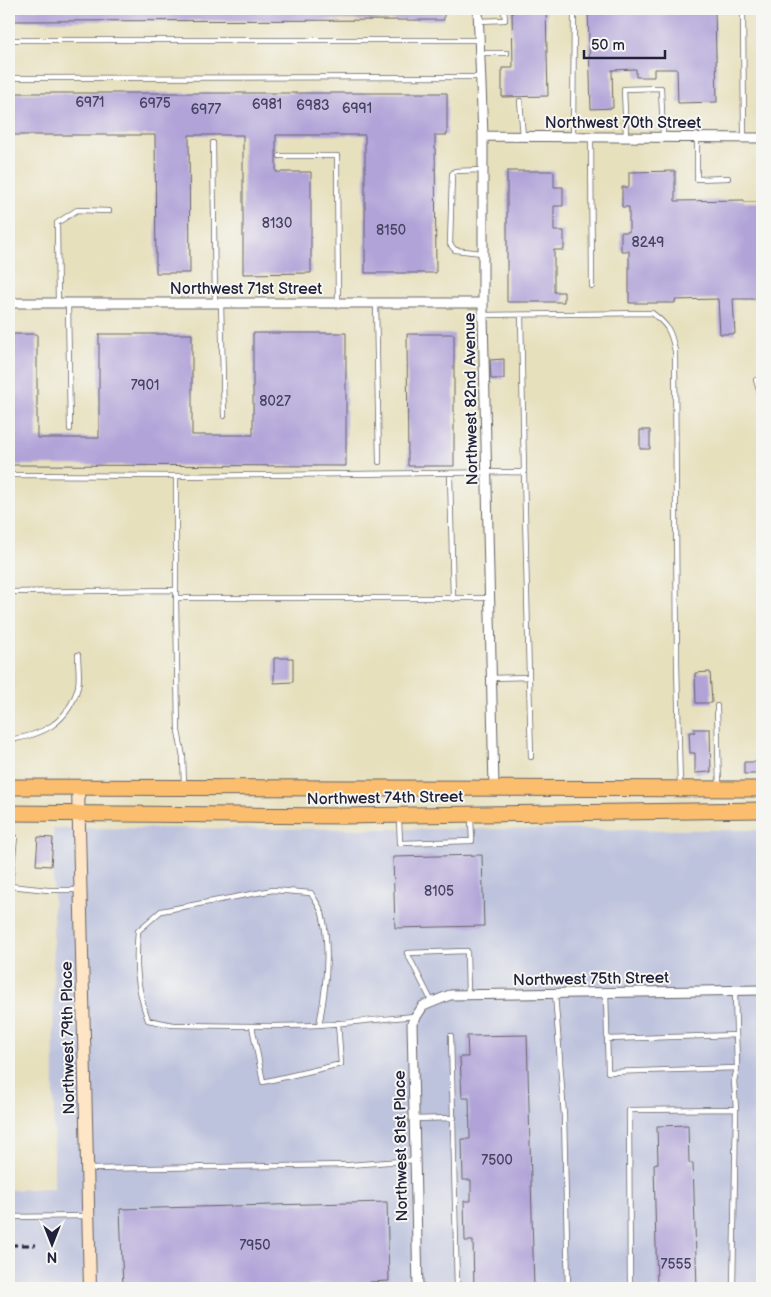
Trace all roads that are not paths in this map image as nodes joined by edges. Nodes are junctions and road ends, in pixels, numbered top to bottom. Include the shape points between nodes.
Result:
1 (478, 9) edge
2 (504, 9) edge
3 (574, 9) edge
4 (743, 9) edge
5 (479, 21) junction
6 (9, 40) edge
7 (480, 40) junction
8 (480, 53) junction
9 (507, 53) dead end
10 (481, 77) junction
11 (9, 78) edge
12 (520, 101) dead end
13 (483, 136) junction
14 (523, 136) junction
15 (574, 137) junction
16 (591, 137) junction
17 (626, 137) junction
18 (663, 137) junction
19 (697, 137) junction
20 (744, 138) junction
21 (761, 138) edge
22 (213, 143) dead end
23 (280, 156) dead end
24 (482, 170) junction
25 (728, 178) dead end
26 (762, 189) edge
27 (109, 211) dead end
28 (482, 253) junction
29 (592, 286) dead end
30 (376, 302) junction
31 (9, 303) edge
32 (58, 303) junction
33 (68, 303) junction
34 (218, 303) junction
35 (338, 303) junction
36 (482, 303) junction
37 (482, 315) junction
38 (521, 315) junction
39 (756, 380) dead end
40 (762, 399) edge
41 (224, 416) dead end
42 (70, 429) dead end
43 (379, 462) dead end
44 (524, 472) junction
45 (486, 473) junction
46 (450, 474) junction
47 (9, 475) edge
48 (176, 476) junction
49 (176, 590) junction
50 (9, 592) edge
51 (176, 598) junction
52 (453, 598) junction
53 (490, 598) junction
54 (78, 655) dead end
55 (529, 677) junction
56 (492, 678) junction
57 (716, 706) dead end
58 (9, 740) edge
59 (531, 757) dead end
60 (184, 786) junction
61 (9, 787) edge
62 (78, 787) junction
63 (494, 788) junction
64 (680, 789) junction
65 (719, 789) junction
66 (762, 789) edge
67 (762, 810) edge
68 (9, 813) edge
69 (78, 814) junction
70 (471, 814) junction
71 (398, 815) junction
72 (15, 836) dead end
73 (80, 890) junction
74 (762, 990) edge
75 (734, 991) junction
76 (606, 992) junction
77 (555, 993) junction
78 (468, 994) junction
79 (427, 1004) junction
80 (416, 1016) junction
81 (338, 1023) junction
82 (319, 1025) junction
83 (252, 1026) junction
84 (736, 1035) junction
85 (452, 1036) dead end
86 (607, 1039) junction
87 (737, 1068) junction
88 (736, 1108) junction
89 (454, 1118) junction
90 (414, 1120) junction
91 (415, 1160) junction
92 (86, 1169) junction
93 (9, 1216) edge
94 (88, 1216) junction
95 (90, 1288) edge
96 (418, 1288) edge
97 (457, 1288) edge
98 (568, 1288) edge
99 (630, 1288) edge
100 (733, 1288) edge

1 - 5 street, Northwest 82nd Avenue
2 - 5 lane via 505,20
3 - 15 lane
4 - 20 lane
5 - 7 street, Northwest 82nd Avenue
6 - 7 lane
7 - 8 street, Northwest 82nd Avenue
8 - 9 lane
8 - 10 street, Northwest 82nd Avenue
10 - 11 lane
10 - 13 street, Northwest 82nd Avenue
12 - 14 lane
13 - 14 street, Northwest 70th Street
13 - 24 street, Northwest 82nd Avenue
14 - 15 street, Northwest 70th Street
15 - 16 street, Northwest 70th Street
16 - 17 street, Northwest 70th Street
16 - 29 lane
17 - 18 street, Northwest 70th Street
17 - 18 lane via 624,89 661,88
18 - 19 street, Northwest 70th Street
19 - 20 street, Northwest 70th Street
19 - 25 lane via 697,179
20 - 21 street, Northwest 70th Street
21 - 26 lane
22 - 34 lane
23 - 35 lane via 337,156
24 - 28 street, Northwest 82nd Avenue
24 - 28 lane via 455,171 452,174 450,244 455,250
27 - 32 lane via 77,210 57,223
28 - 36 street, Northwest 82nd Avenue
30 - 35 street, Northwest 71st Street
30 - 36 street, Northwest 71st Street
30 - 43 lane
31 - 32 street, Northwest 71st Street
32 - 33 street, Northwest 71st Street
33 - 34 street, Northwest 71st Street
33 - 42 lane
34 - 35 street, Northwest 71st Street
34 - 41 lane
36 - 37 street, Northwest 82nd Avenue
37 - 38 lane
37 - 45 street, Northwest 82nd Avenue
38 - 44 lane
38 - 64 lane via 652,313 665,323 672,335 675,351
39 - 40 lane
44 - 45 lane
44 - 55 lane
45 - 46 lane
45 - 53 street, Northwest 82nd Avenue
46 - 48 lane
46 - 52 lane
47 - 48 lane
48 - 49 lane
49 - 50 lane
49 - 51 lane
51 - 52 lane
51 - 60 lane via 178,731
52 - 53 lane
53 - 56 street, Northwest 82nd Avenue
54 - 58 lane via 78,686 62,717 49,729 34,736
55 - 56 lane
55 - 59 lane
56 - 63 street, Northwest 82nd Avenue
57 - 65 lane
60 - 62 main road, Northwest 74th Street
60 - 63 main road, Northwest 74th Street
61 - 62 main road, Northwest 74th Street
62 - 69 main road, Northwest 79th Place
63 - 64 main road, Northwest 74th Street
64 - 65 main road, Northwest 74th Street
65 - 66 main road, Northwest 74th Street
67 - 70 main road, Northwest 74th Street
68 - 69 main road, Northwest 74th Street
69 - 71 main road, Northwest 74th Street
69 - 73 main road, Northwest 79th Place
70 - 71 main road, Northwest 74th Street
70 - 71 lane via 472,841 400,843
72 - 73 lane via 10,886
73 - 92 main road, Northwest 79th Place
74 - 75 street, Northwest 75th Street
75 - 76 street, Northwest 75th Street
75 - 84 lane
76 - 77 street, Northwest 75th Street
76 - 86 lane
77 - 78 street, Northwest 75th Street
77 - 98 lane via 564,1116
78 - 79 street, Northwest 75th Street via 450,995
78 - 79 lane via 467,951 406,953
79 - 80 street, Northwest 81st Place
80 - 81 lane
80 - 90 street, Northwest 81st Place via 412,1023
81 - 82 lane
81 - 83 lane via 341,1064 263,1082
82 - 83 lane
82 - 83 lane via 325,995 327,954 322,912 311,893 273,890 161,911 138,931 136,958 141,998 148,1020 172,1026
84 - 86 lane
84 - 87 lane
85 - 89 lane
86 - 87 lane via 608,1072
87 - 88 lane via 734,1081
88 - 99 lane via 629,1110
88 - 100 lane
89 - 90 lane
89 - 97 lane
90 - 91 street, Northwest 81st Place
91 - 92 lane via 330,1165
91 - 96 street, Northwest 81st Place
92 - 94 main road, Northwest 79th Place
93 - 94 lane
94 - 95 main road, Northwest 79th Place

